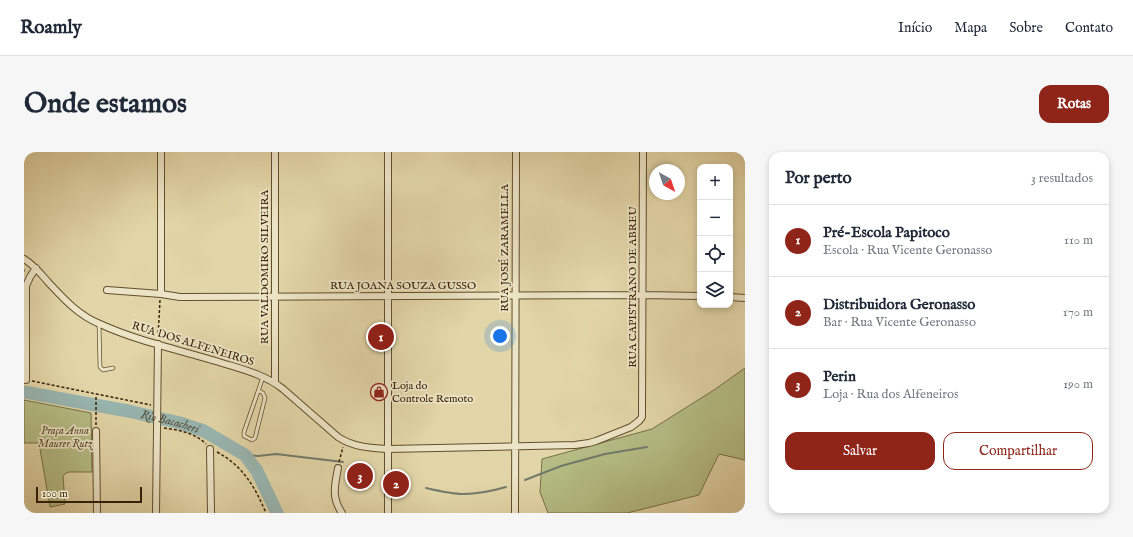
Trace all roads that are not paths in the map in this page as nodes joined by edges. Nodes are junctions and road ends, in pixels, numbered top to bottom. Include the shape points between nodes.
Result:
1 (161, 152) edge
2 (275, 152) edge
3 (388, 152) edge
4 (516, 152) edge
5 (643, 152) edge
6 (24, 259) edge
7 (36, 268) junction
8 (107, 290) dead end
9 (161, 294) junction
10 (515, 295) junction
11 (643, 295) junction
12 (388, 296) junction
13 (697, 296) edge
14 (275, 297) junction
15 (733, 297) edge
16 (745, 298) edge
17 (99, 324) junction
18 (158, 344) junction
19 (114, 368) dead end
20 (264, 376) junction
21 (26, 380) road end
22 (275, 382) junction
23 (259, 391) junction
24 (96, 431) road end
25 (515, 446) junction
26 (210, 449) road end
27 (388, 449) junction
28 (338, 468) dead end
29 (97, 513) edge
30 (156, 513) edge
31 (211, 513) edge
32 (342, 513) edge
33 (388, 513) edge
34 (515, 513) edge

1 - 9 street
2 - 14 street, RUA VALDOMIRO SILVEIRA
3 - 12 street
4 - 10 street, RUA JOSÉ ZARAMELLA
5 - 11 street, RUA CAPISTRANO DE ABREU
6 - 7 street, RUA DOS ALFENEIROS
7 - 17 street, RUA DOS ALFENEIROS via 69,304
7 - 21 street via 26,286
8 - 9 street, RUA JOANA SOUZA GUSSO
9 - 14 street, RUA JOANA SOUZA GUSSO via 180,297
10 - 11 street, RUA JOANA SOUZA GUSSO
10 - 12 street, RUA JOANA SOUZA GUSSO
10 - 25 street, RUA JOSÉ ZARAMELLA
11 - 13 street, RUA JOANA SOUZA GUSSO
11 - 25 street, RUA CAPISTRANO DE ABREU via 642,417 639,421 631,427 589,443
12 - 14 street, RUA JOANA SOUZA GUSSO
12 - 27 street
14 - 22 street, RUA VALDOMIRO SILVEIRA
15 - 16 street
17 - 18 street, RUA DOS ALFENEIROS
17 - 19 lane via 100,367 103,370
18 - 20 street, RUA DOS ALFENEIROS
18 - 30 street
20 - 22 street, RUA DOS ALFENEIROS
20 - 23 lane
22 - 27 street, RUA DOS ALFENEIROS via 345,442 363,447
23 - 23 lane via 265,398 255,438 252,440 244,436 244,432
24 - 29 street
25 - 27 street
25 - 34 street, RUA JOSÉ ZARAMELLA
26 - 31 street
27 - 33 street
28 - 32 street via 335,499

